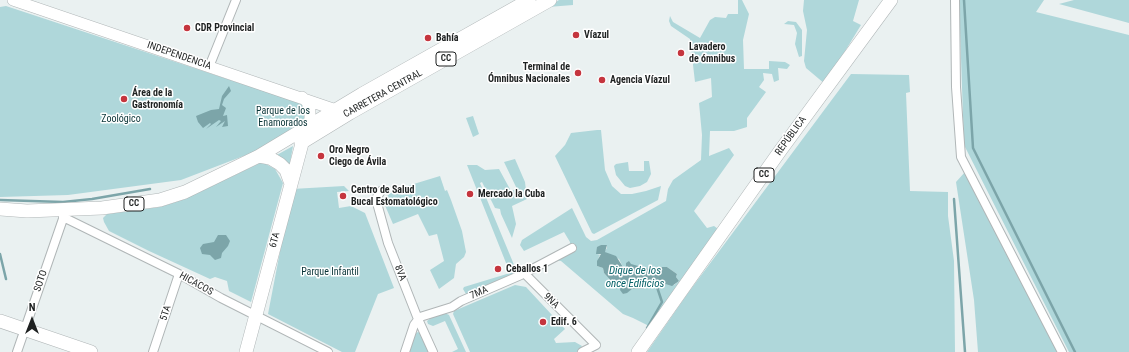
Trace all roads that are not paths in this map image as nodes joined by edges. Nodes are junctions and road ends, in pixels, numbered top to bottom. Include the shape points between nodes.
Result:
1 (13, 0) edge
2 (236, 0) edge
3 (529, 0) edge
4 (550, 0) edge
5 (891, 0) edge
6 (955, 0) edge
7 (208, 67) junction
8 (302, 97) junction
9 (339, 114) junction
10 (306, 128) junction
11 (301, 142) junction
12 (259, 156) junction
13 (290, 181) junction
14 (381, 191) dead end
15 (0, 209) edge
16 (64, 214) junction
17 (572, 248) dead end
18 (524, 273) junction
19 (179, 274) junction
20 (255, 315) junction
21 (418, 319) junction
22 (0, 321) edge
23 (24, 330) junction
24 (17, 352) edge
25 (91, 352) edge
26 (153, 352) edge
27 (246, 352) edge
28 (328, 352) edge
29 (405, 352) edge
30 (432, 352) edge
31 (582, 352) edge
32 (638, 352) edge
33 (1062, 352) edge

1 - 7 street, INDEPENDENCIA
2 - 7 street
3 - 9 main road, CARRETERA CENTRAL / CC
4 - 9 main road, CARRETERA CENTRAL / CC
5 - 32 main road, REPÚBLICA / CC via 780,150
6 - 33 street via 956,87 962,157
7 - 8 street, INDEPENDENCIA
8 - 9 street, INDEPENDENCIA
8 - 10 street via 310,110 310,120
9 - 10 main road, CARRETERA CENTRAL / CC
9 - 11 main road, CARRETERA CENTRAL / CC
10 - 11 main road, 6TA
10 - 12 main road, CC
11 - 13 main road, 6TA
12 - 13 main road via 270,158 280,164 286,170
12 - 16 main road, CC via 185,192 160,200
13 - 20 main road, 6TA
14 - 21 street, 8VA via 378,197 380,215 388,243
15 - 16 main road, CC
16 - 19 street, HICACOS
16 - 23 street, SOTO
17 - 18 street, 7MA
18 - 21 street, 7MA via 460,301 452,307
18 - 31 street, 9NA via 596,345
19 - 20 street, HICACOS
19 - 26 street, 5TA
20 - 27 main road, 6TA
20 - 28 street, HICACOS
21 - 29 street
21 - 30 street, 8VA
22 - 23 main road
23 - 24 street, SOTO
23 - 25 main road

